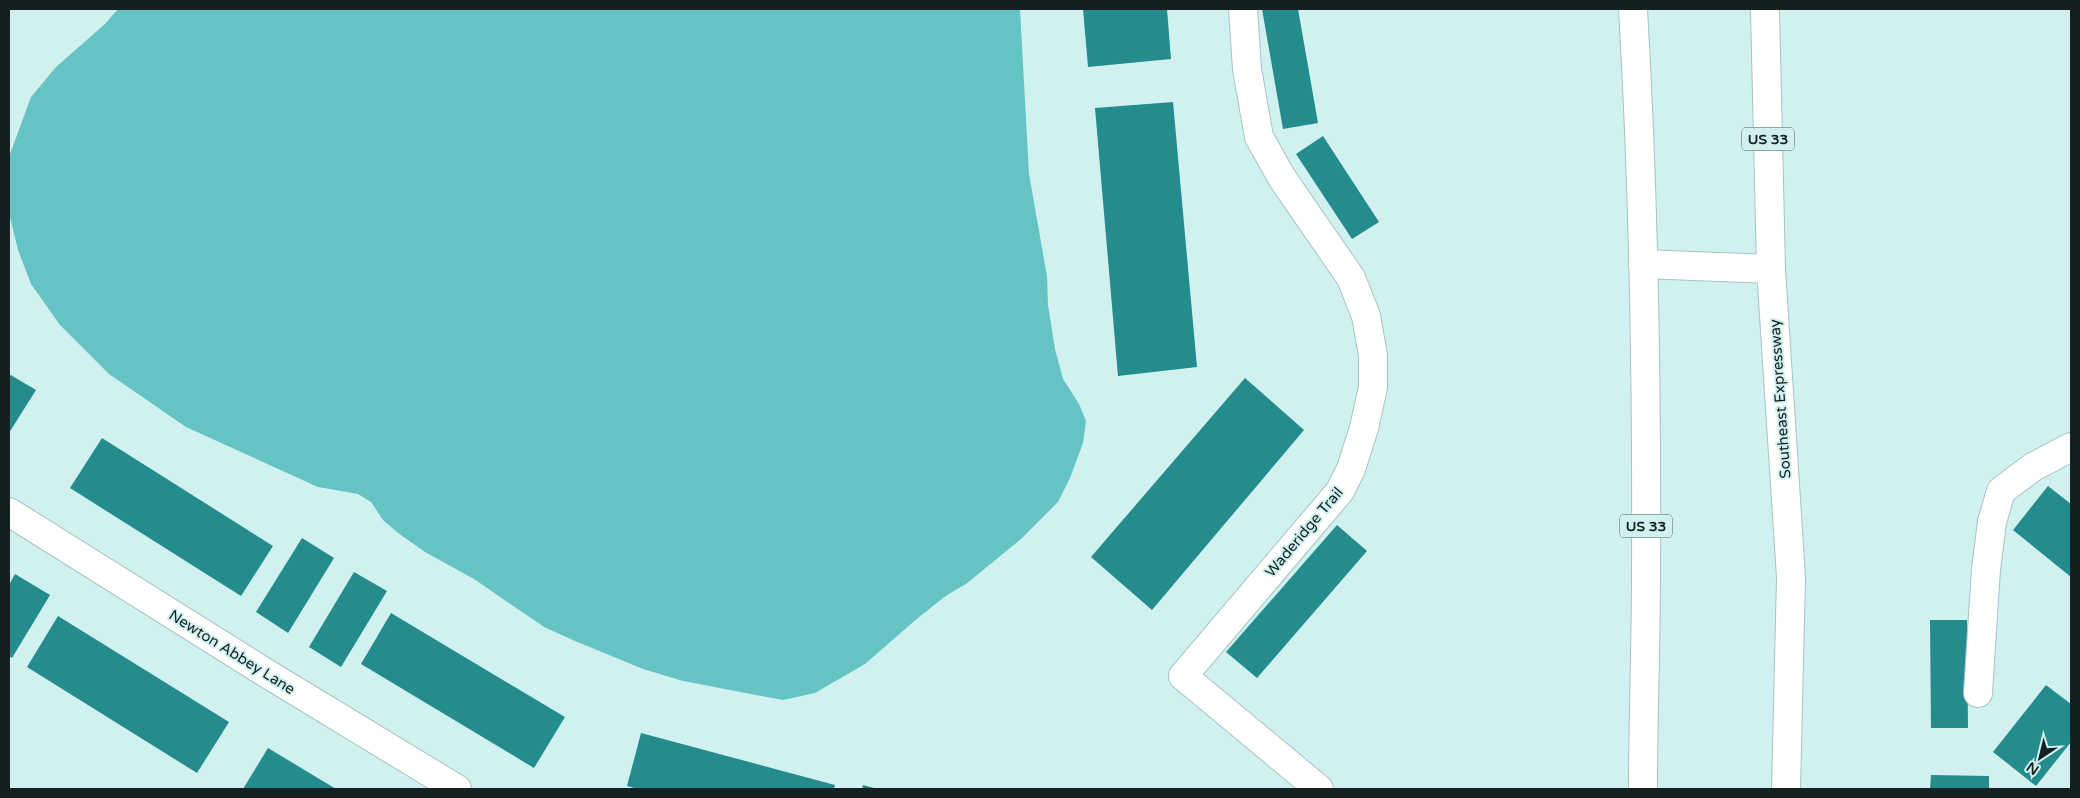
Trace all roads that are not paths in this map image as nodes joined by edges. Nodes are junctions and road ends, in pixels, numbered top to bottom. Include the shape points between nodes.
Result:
1 (1243, 9) edge
2 (1633, 9) edge
3 (1765, 9) edge
4 (1643, 264) junction
5 (1772, 269) junction
6 (2071, 447) edge
7 (9, 512) edge
8 (1978, 693) dead end
9 (457, 789) edge
10 (1319, 789) edge
11 (1643, 789) edge
12 (1786, 789) edge

1 - 10 main road, Waderidge Trail via 1247,69 1259,137 1282,178 1351,278 1366,316 1373,355 1373,387 1364,428 1340,492 1183,676
2 - 4 main road, US 33 via 1641,141
3 - 5 main road, Southeast Expressway / US 33
4 - 5 main road
4 - 11 main road, US 33 via 1646,573
5 - 12 main road, Southeast Expressway / US 33 via 1791,577
6 - 8 main road via 2033,467 2001,491 1992,522 1986,569
7 - 9 main road, Newton Abbey Lane

